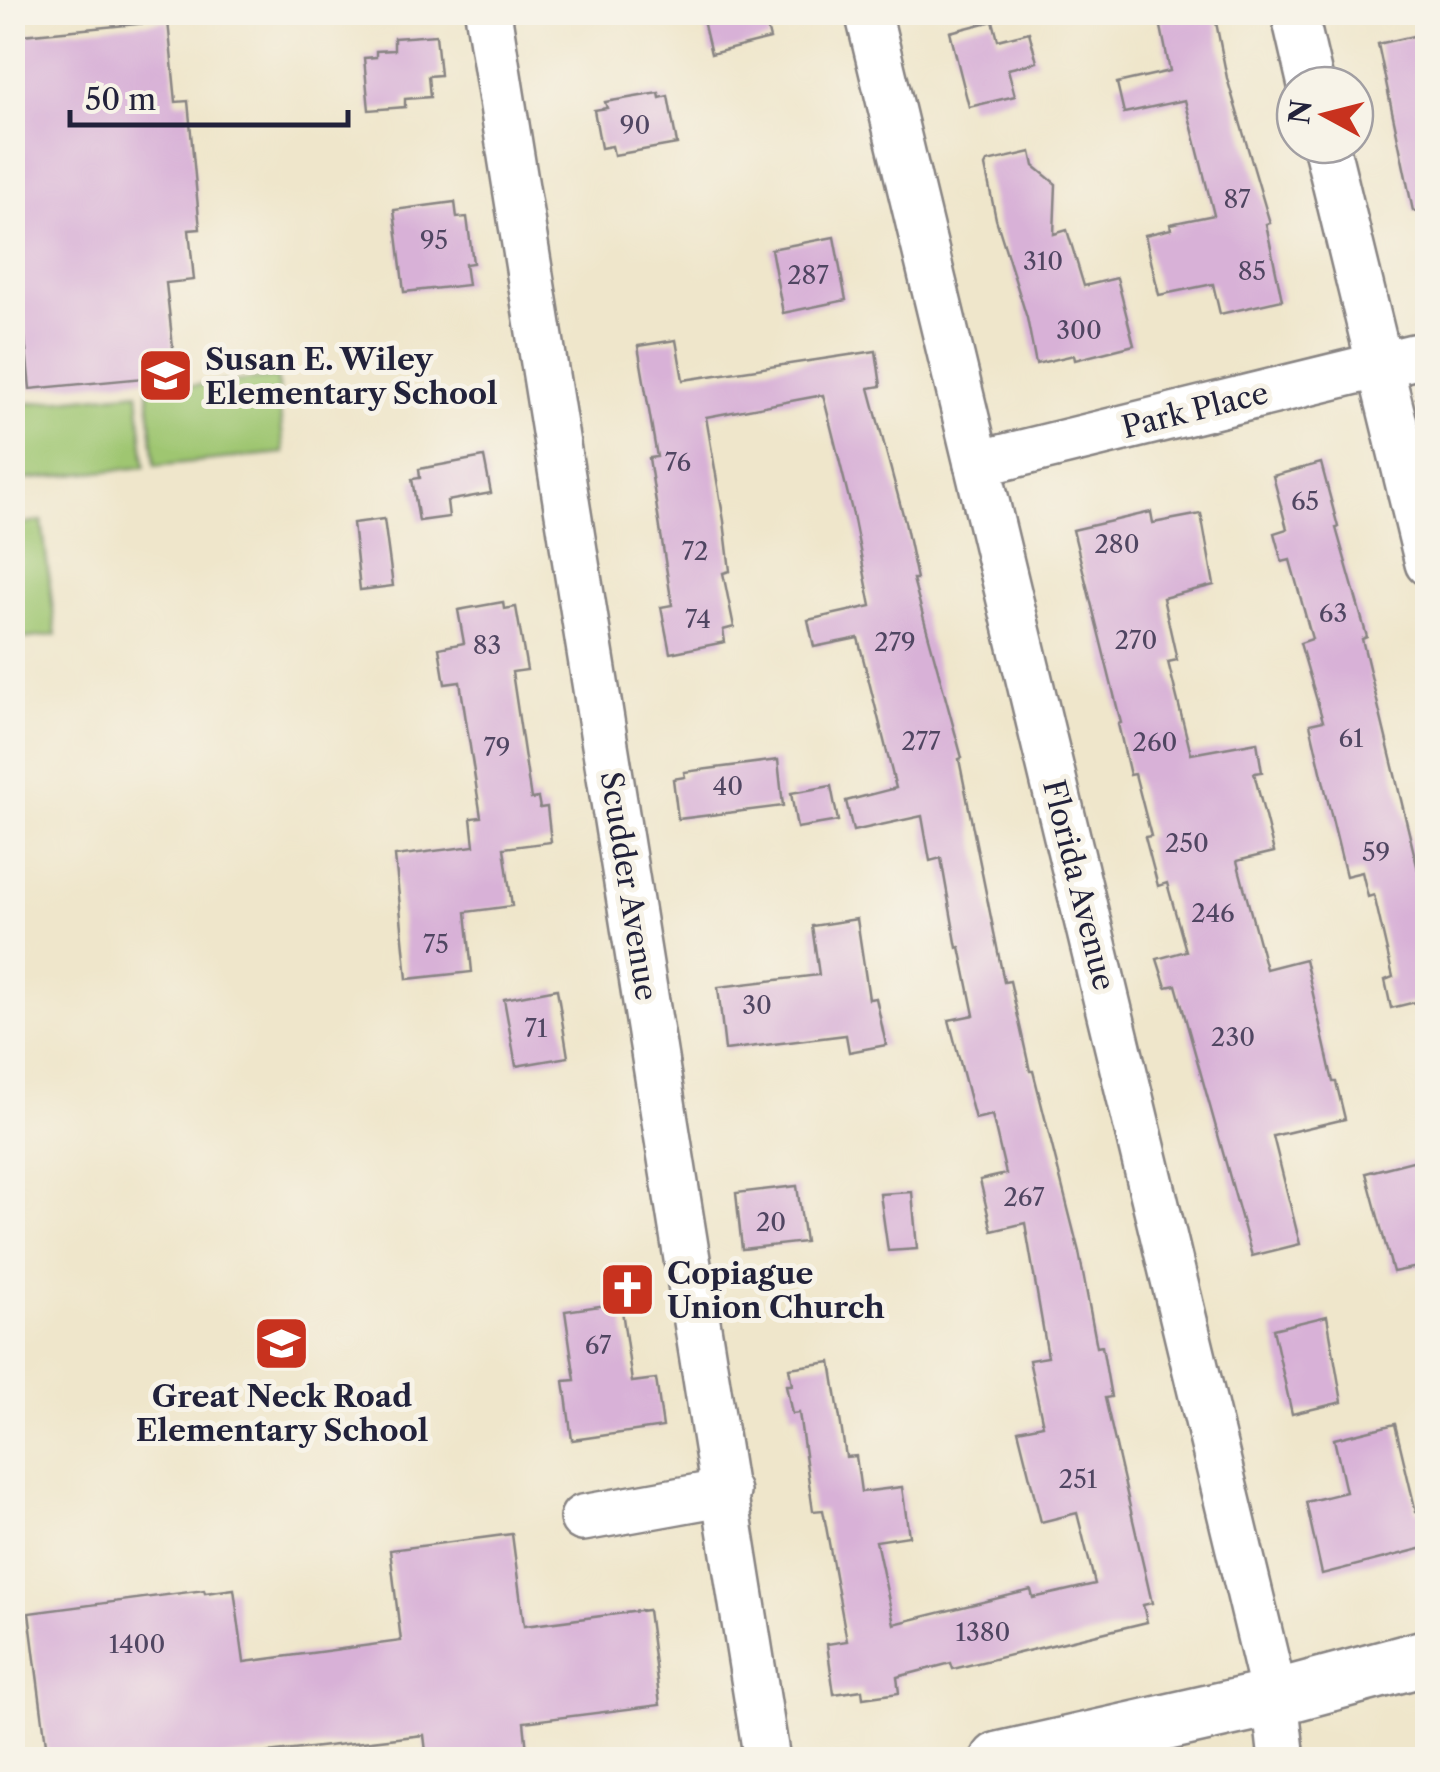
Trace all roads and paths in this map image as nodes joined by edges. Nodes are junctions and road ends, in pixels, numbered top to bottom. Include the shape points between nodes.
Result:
1 (488, 12) edge
2 (868, 12) edge
3 (1294, 12) edge
4 (1307, 65) edge
5 (1333, 165) edge
6 (1396, 360) junction
7 (977, 464) junction
8 (1428, 562) edge
9 (727, 1492) junction
10 (583, 1518) dead end
11 (1428, 1656) edge
12 (1275, 1698) junction
13 (767, 1760) edge
14 (999, 1760) edge
15 (1282, 1760) edge

1 - 9 street, Scudder Avenue
2 - 7 street, Florida Avenue
3 - 4 street
5 - 6 street
6 - 7 street, Park Place
6 - 8 street
7 - 12 street, Florida Avenue
9 - 10 street
9 - 13 street, Scudder Avenue
11 - 12 main road
12 - 14 main road
12 - 15 street, Florida Avenue

